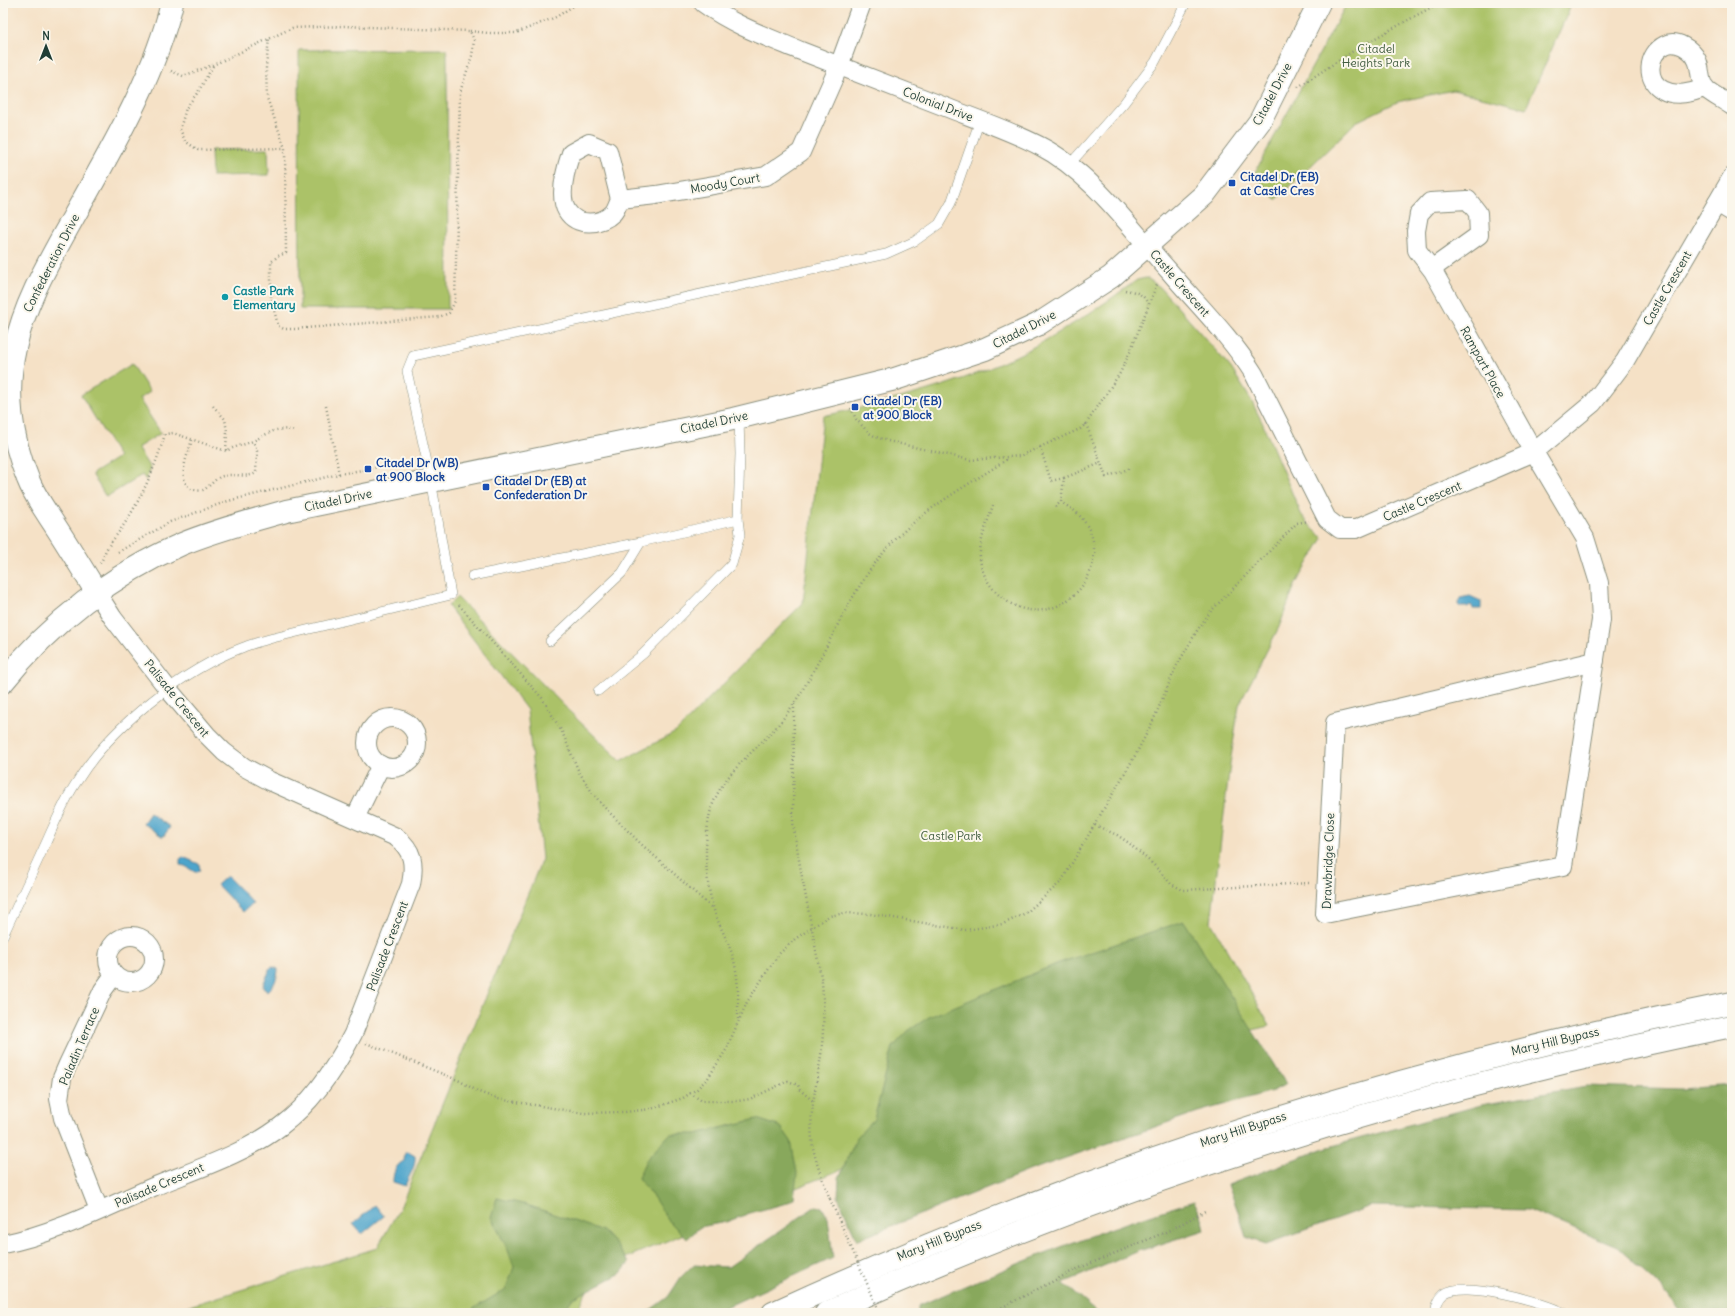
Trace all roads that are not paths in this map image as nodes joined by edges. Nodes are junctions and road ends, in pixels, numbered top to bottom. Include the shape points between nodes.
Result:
1 (172, 3) edge
2 (703, 3) edge
3 (862, 3) edge
4 (1186, 3) edge
5 (1319, 3) edge
6 (839, 66) junction
7 (1705, 88) dead end
8 (1732, 106) edge
9 (980, 120) junction
10 (1070, 164) junction
11 (1732, 177) edge
12 (620, 199) dead end
13 (1724, 207) edge
14 (1147, 244) junction
15 (1432, 271) dead end
16 (7, 369) edge
17 (738, 417) junction
18 (1534, 452) junction
19 (431, 480) junction
20 (738, 519) junction
21 (641, 542) junction
22 (472, 576) dead end
23 (97, 593) junction
24 (550, 641) dead end
25 (1595, 661) junction
26 (3, 682) edge
27 (168, 689) junction
28 (598, 691) dead end
29 (381, 765) dead end
30 (355, 818) junction
31 (3, 936) edge
32 (114, 975) dead end
33 (1732, 1003) edge
34 (1732, 1026) edge
35 (99, 1210) junction
36 (3, 1244) edge
37 (773, 1313) edge
38 (826, 1313) edge
39 (1435, 1313) edge
40 (1564, 1313) edge

1 - 16 main road, Confederation Drive via 162,43 152,67 33,295
2 - 6 street, Colonial Drive via 740,26
3 - 6 street, Moody Court
4 - 10 lane via 1155,62 1124,103
5 - 14 main road, Citadel Drive via 1260,121 1204,195
6 - 9 street, Colonial Drive
6 - 12 street, Moody Court via 802,152 766,176
7 - 8 street
9 - 10 street, Colonial Drive via 1039,145
9 - 19 lane via 951,203 939,224 915,241 886,254 413,356 407,370
10 - 14 street, Colonial Drive
11 - 13 street, Castle Crescent
13 - 18 street, Castle Crescent via 1625,361 1593,403
14 - 17 main road, Citadel Drive via 1111,277 1082,297 1037,325 985,349 895,379
14 - 18 street, Castle Crescent via 1240,352 1254,374 1327,519 1340,529 1356,529
15 - 18 street, Rampart Place
16 - 23 main road, Confederation Drive via 15,440 28,480
17 - 19 main road, Citadel Drive
17 - 20 lane
18 - 25 street, Drawbridge Close via 1585,538 1599,583 1601,620
19 - 23 main road, Citadel Drive via 286,511 223,528 181,545 130,571
19 - 27 lane via 451,595 244,647 218,658
20 - 21 lane
20 - 28 lane via 740,535 732,564 643,654
21 - 22 lane
21 - 24 lane via 622,573
23 - 26 main road, Citadel Drive via 36,646
23 - 27 street, Palisade Crescent via 113,618
25 - 25 street, Drawbridge Close via 1334,723 1325,914 1563,866
27 - 30 street, Palisade Crescent via 207,735 244,767
27 - 31 lane via 114,734 77,780
29 - 30 street
30 - 35 street, Palisade Crescent via 404,843 409,849 413,873 353,1034 341,1057 321,1087 280,1127 234,1153
32 - 35 street, Paladin Terrace via 103,990 68,1064 62,1078 59,1099 62,1118
33 - 37 main road, Mary Hill Bypass via 1586,1033 1489,1057 1396,1082 1227,1134 1119,1171 969,1228 854,1275
34 - 38 main road, Mary Hill Bypass via 1493,1079 1220,1159 1031,1227
35 - 36 street, Palisade Crescent via 39,1235
39 - 40 lane via 1437,1302 1445,1293 1458,1289 1482,1290 1520,1297

